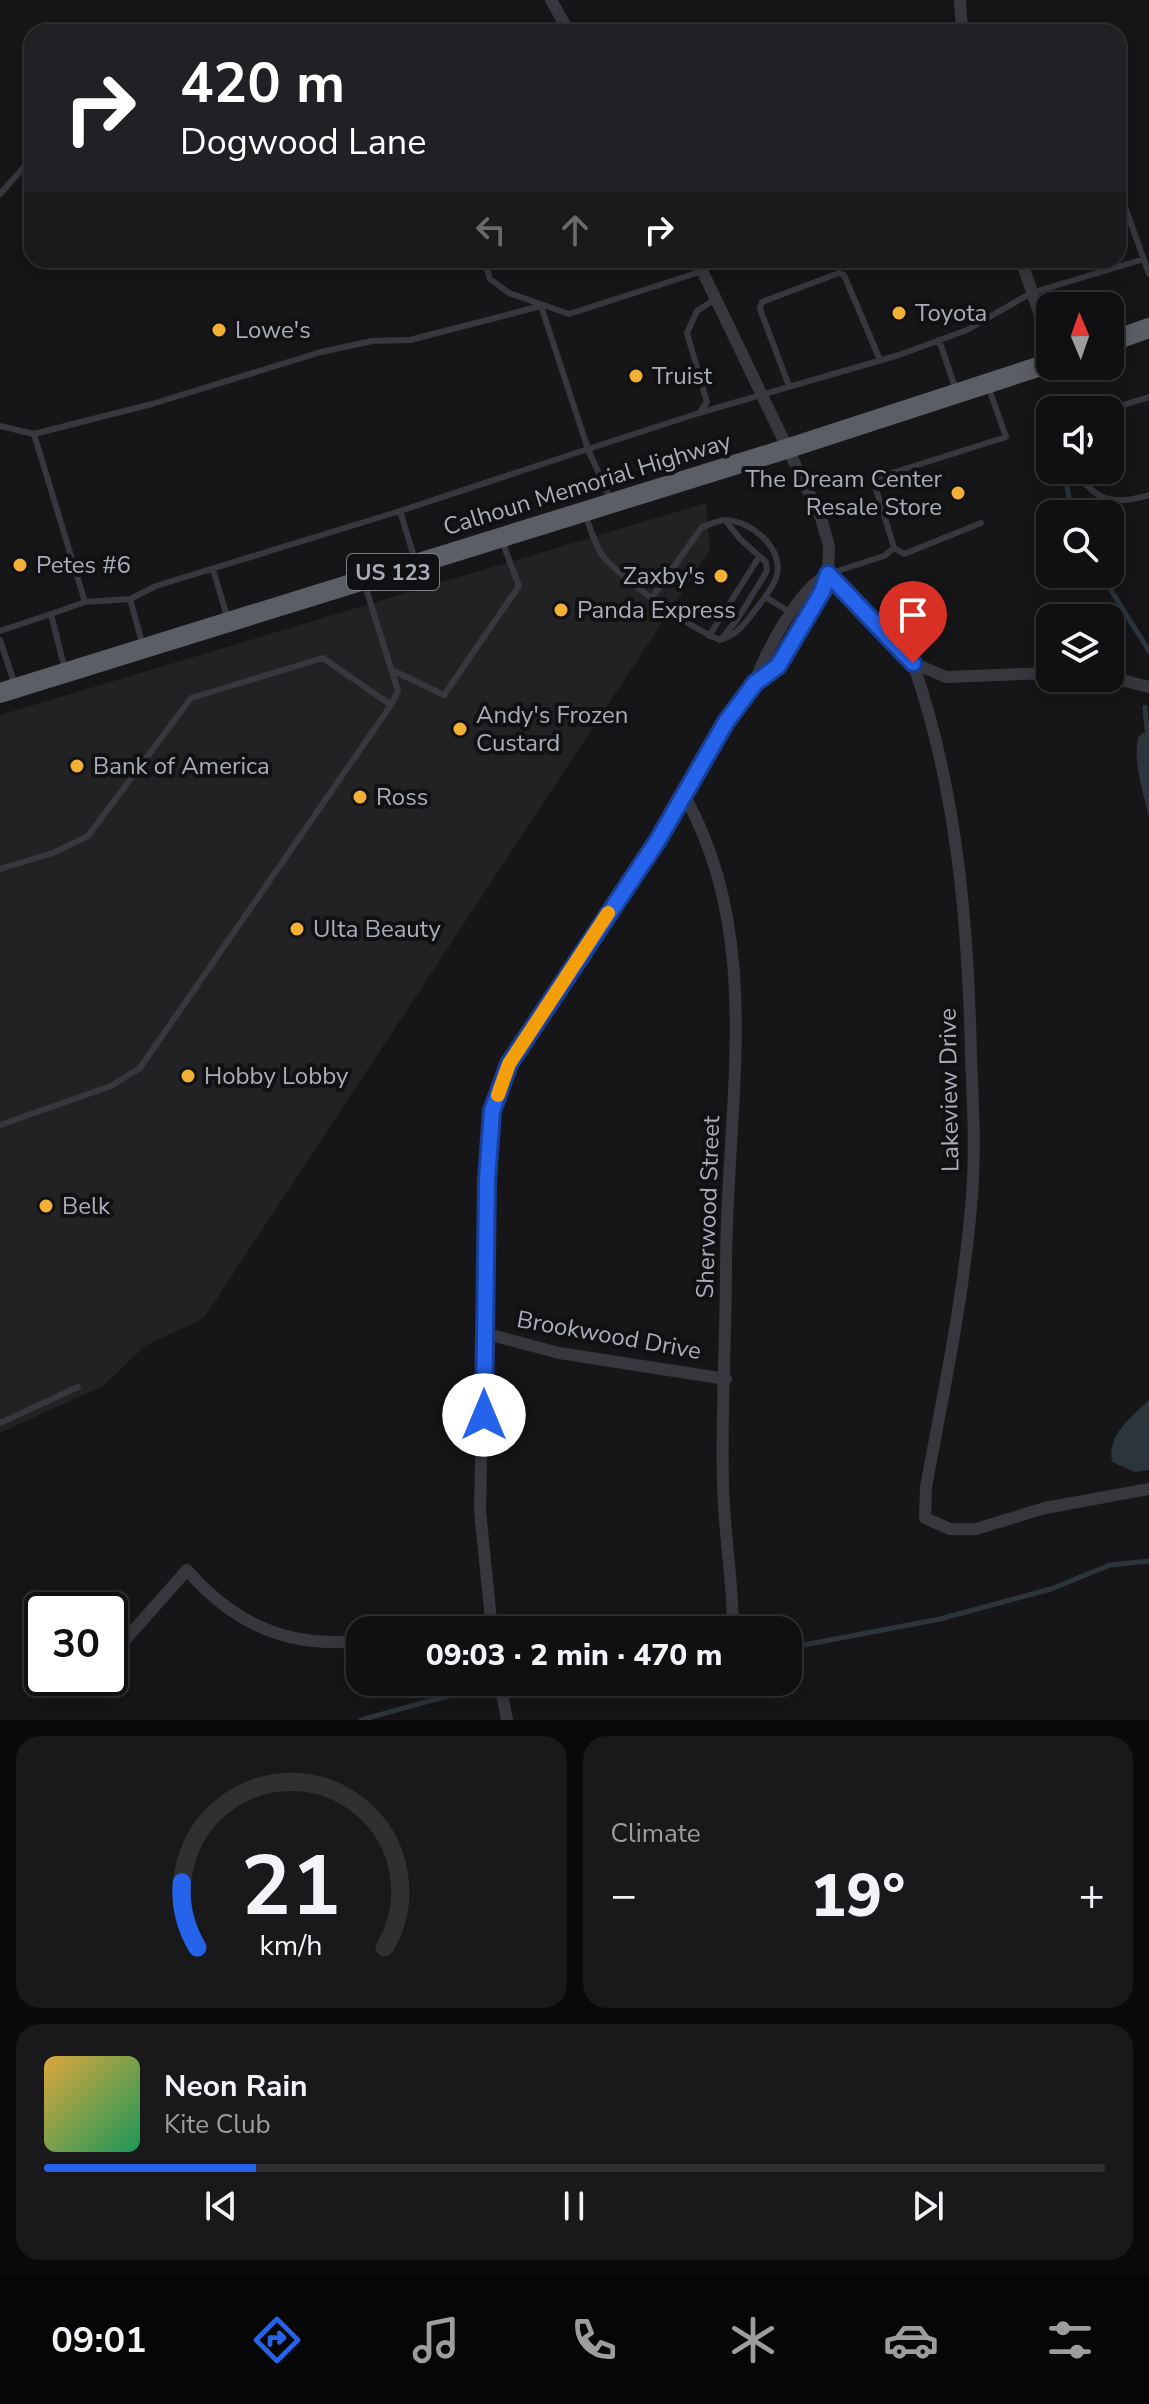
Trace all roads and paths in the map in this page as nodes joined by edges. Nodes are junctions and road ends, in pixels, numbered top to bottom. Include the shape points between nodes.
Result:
1 (551, 0) edge
2 (960, 0) edge
3 (564, 24) edge
4 (962, 24) edge
5 (24, 167) edge
6 (0, 194) edge
7 (1126, 209) edge
8 (1144, 259) junction
9 (1126, 264) edge
10 (487, 268) edge
11 (692, 268) edge
12 (702, 268) edge
13 (1023, 268) edge
14 (1114, 268) edge
15 (1149, 274) edge
16 (1031, 293) junction
17 (717, 298) junction
18 (541, 306) junction
19 (1036, 306) edge
20 (1149, 328) edge
21 (1124, 337) edge
22 (939, 340) junction
23 (880, 360) junction
24 (1036, 367) edge
25 (987, 383) junction
26 (789, 386) junction
27 (957, 393) junction
28 (763, 394) junction
29 (1149, 397) edge
30 (1124, 405) edge
31 (699, 413) junction
32 (0, 426) edge
33 (34, 434) junction
34 (588, 449) junction
35 (786, 449) junction
36 (1089, 484) edge
37 (1149, 495) edge
38 (611, 502) junction
39 (400, 511) junction
40 (583, 512) junction
41 (725, 520) junction
42 (981, 523) dead end
43 (501, 538) junction
44 (894, 548) junction
45 (759, 557) junction
46 (416, 564) junction
47 (213, 569) junction
48 (828, 574) junction
49 (364, 581) junction
50 (653, 596) junction
51 (765, 597) junction
52 (130, 599) junction
53 (85, 602) junction
54 (51, 614) junction
55 (793, 614) junction
56 (229, 624) junction
57 (0, 631) edge
58 (709, 636) junction
59 (0, 640) edge
60 (720, 640) junction
61 (145, 650) junction
62 (913, 663) junction
63 (393, 671) junction
64 (66, 673) junction
65 (1036, 674) edge
66 (1124, 681) edge
67 (755, 683) junction
68 (1144, 686) edge
69 (8, 690) edge
70 (391, 705) junction
71 (684, 795) junction
72 (0, 869) edge
73 (0, 1125) edge
74 (484, 1333) junction
75 (726, 1379) junction
76 (78, 1387) dead end
77 (0, 1423) edge
78 (1149, 1489) edge
79 (491, 1616) edge
80 (732, 1616) edge
81 (128, 1637) edge
82 (346, 1640) edge
83 (503, 1696) edge
84 (507, 1720) edge

1 - 3 street
2 - 4 street
5 - 6 lane
7 - 8 lane
8 - 9 lane
8 - 15 lane
10 - 18 lane via 490,279 509,293
11 - 18 lane via 569,314
12 - 17 street
13 - 16 street
14 - 16 lane
16 - 19 street
16 - 22 lane
17 - 28 street
17 - 31 lane via 697,311 687,333 707,402
18 - 33 lane via 412,340 372,341 321,352
18 - 34 lane
20 - 21 highway
22 - 23 lane
22 - 27 lane
23 - 26 lane
23 - 26 lane via 839,273 762,302 760,309
24 - 25 highway, Calhoun Memorial Highway / US 123
25 - 27 highway, Calhoun Memorial Highway / US 123
25 - 44 lane via 1006,437 873,479
26 - 28 lane
27 - 35 highway, Calhoun Memorial Highway / US 123
28 - 31 lane
28 - 35 street
29 - 30 lane
31 - 34 lane
32 - 33 lane
33 - 53 lane
34 - 38 lane
34 - 39 lane
35 - 38 highway, Calhoun Memorial Highway / US 123
35 - 48 street via 821,518 829,546
36 - 37 lane via 1121,504
38 - 40 highway, Calhoun Memorial Highway / US 123
39 - 46 lane
39 - 47 lane
40 - 43 highway, Calhoun Memorial Highway / US 123
40 - 50 lane via 604,559
41 - 45 lane
41 - 50 lane via 693,535
41 - 51 lane via 763,536 777,555 777,576
42 - 44 lane via 904,554
43 - 46 highway, Calhoun Memorial Highway / US 123
43 - 63 lane via 519,586 444,695
44 - 48 lane
45 - 58 lane
45 - 60 lane via 767,571
46 - 49 highway, Calhoun Memorial Highway / US 123
47 - 52 lane
47 - 56 lane
48 - 55 street via 812,582
48 - 62 street
48 - 67 street via 778,666
49 - 56 highway, Calhoun Memorial Highway / US 123
49 - 63 lane
50 - 58 lane
51 - 55 lane
51 - 60 lane via 737,634
52 - 53 lane
52 - 61 lane
53 - 54 lane
54 - 57 lane
54 - 64 lane
55 - 67 street via 764,656
56 - 61 highway, Calhoun Memorial Highway / US 123
58 - 60 lane
59 - 69 lane
61 - 64 highway, Calhoun Memorial Highway / US 123
62 - 65 street via 946,677
62 - 78 street, Lakeview Drive via 938,740 962,881 974,1145 969,1225 925,1518 950,1529 976,1529 1045,1508
63 - 70 lane via 398,691
64 - 69 highway, Calhoun Memorial Highway / US 123
66 - 68 street
67 - 71 street
70 - 72 lane via 323,658 191,698 88,836
70 - 73 lane via 140,1068 111,1086
71 - 74 street via 509,1064 492,1111
71 - 75 street, Sherwood Street via 702,827 718,875 733,958 737,1019 726,1248
74 - 75 street, Brookwood Drive via 559,1353
74 - 79 street via 480,1511
75 - 80 street, Sherwood Street via 723,1485
76 - 77 lane
81 - 82 street via 187,1570 214,1601 252,1625 286,1637
83 - 84 street

